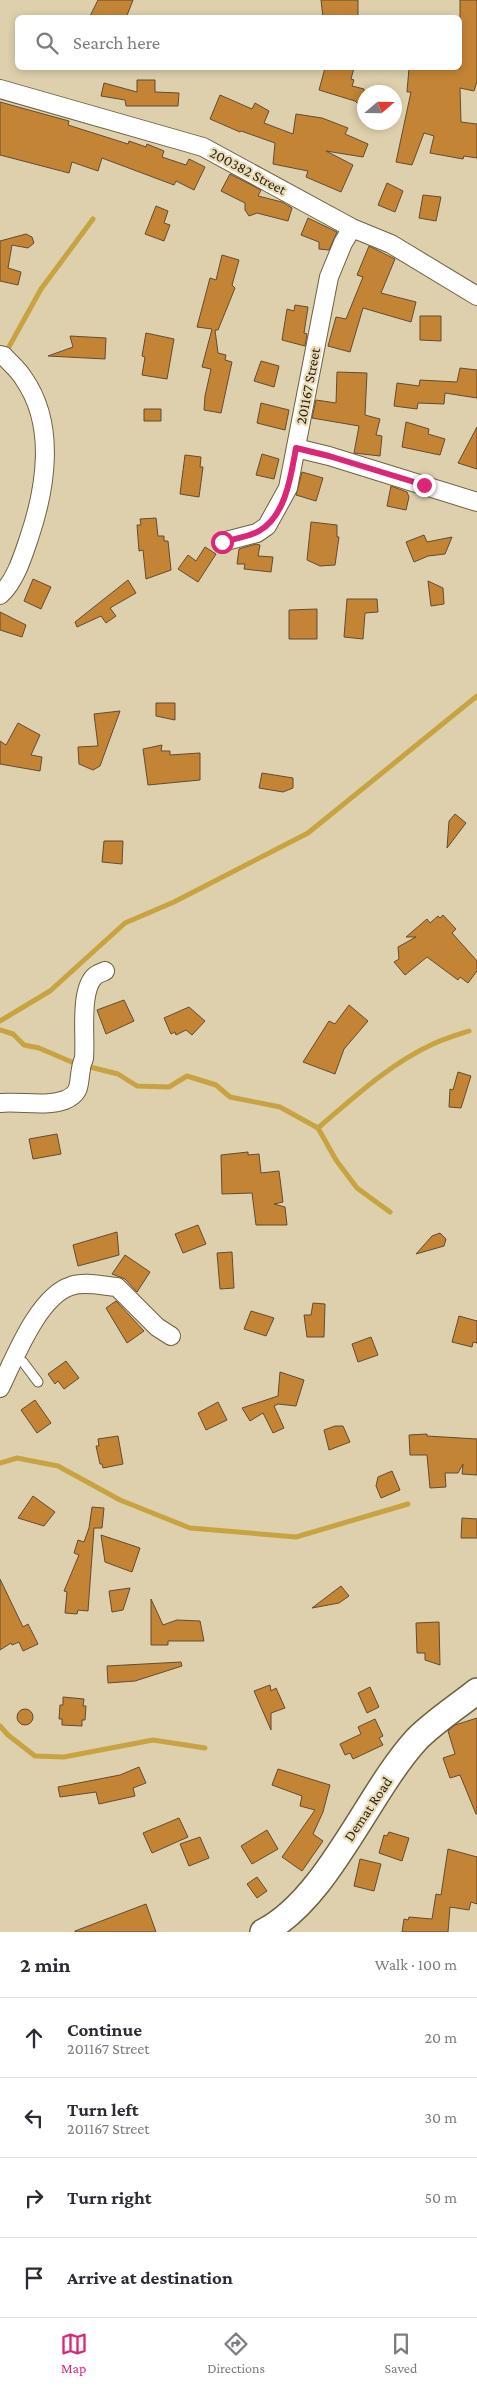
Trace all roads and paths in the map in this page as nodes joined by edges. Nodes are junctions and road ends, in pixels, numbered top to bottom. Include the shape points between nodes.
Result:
1 (0, 88) edge
2 (352, 228) junction
3 (477, 296) edge
4 (0, 355) edge
5 (296, 448) junction
6 (477, 502) edge
7 (222, 542) dead end
8 (0, 596) edge
9 (105, 971) dead end
10 (0, 1102) edge
11 (171, 1336) dead end
12 (14, 1358) junction
13 (38, 1382) dead end
14 (0, 1388) edge
15 (477, 1691) edge
16 (263, 1932) edge

1 - 2 street, 200382 Street via 202,147
2 - 3 street, 200382 Street via 391,244
2 - 5 street, 201167 Street via 329,277
4 - 8 street via 24,378 35,399 46,442 36,519 15,572
5 - 6 street
5 - 7 street, 201167 Street via 288,488 267,526 257,533
9 - 10 street via 95,976 89,989 84,1014 80,1084 73,1096 42,1103
11 - 12 street via 157,1327 117,1288 72,1285 50,1301 32,1324
12 - 13 lane via 24,1362
12 - 14 street
15 - 16 street, Demat Road via 417,1740 320,1878 288,1914

